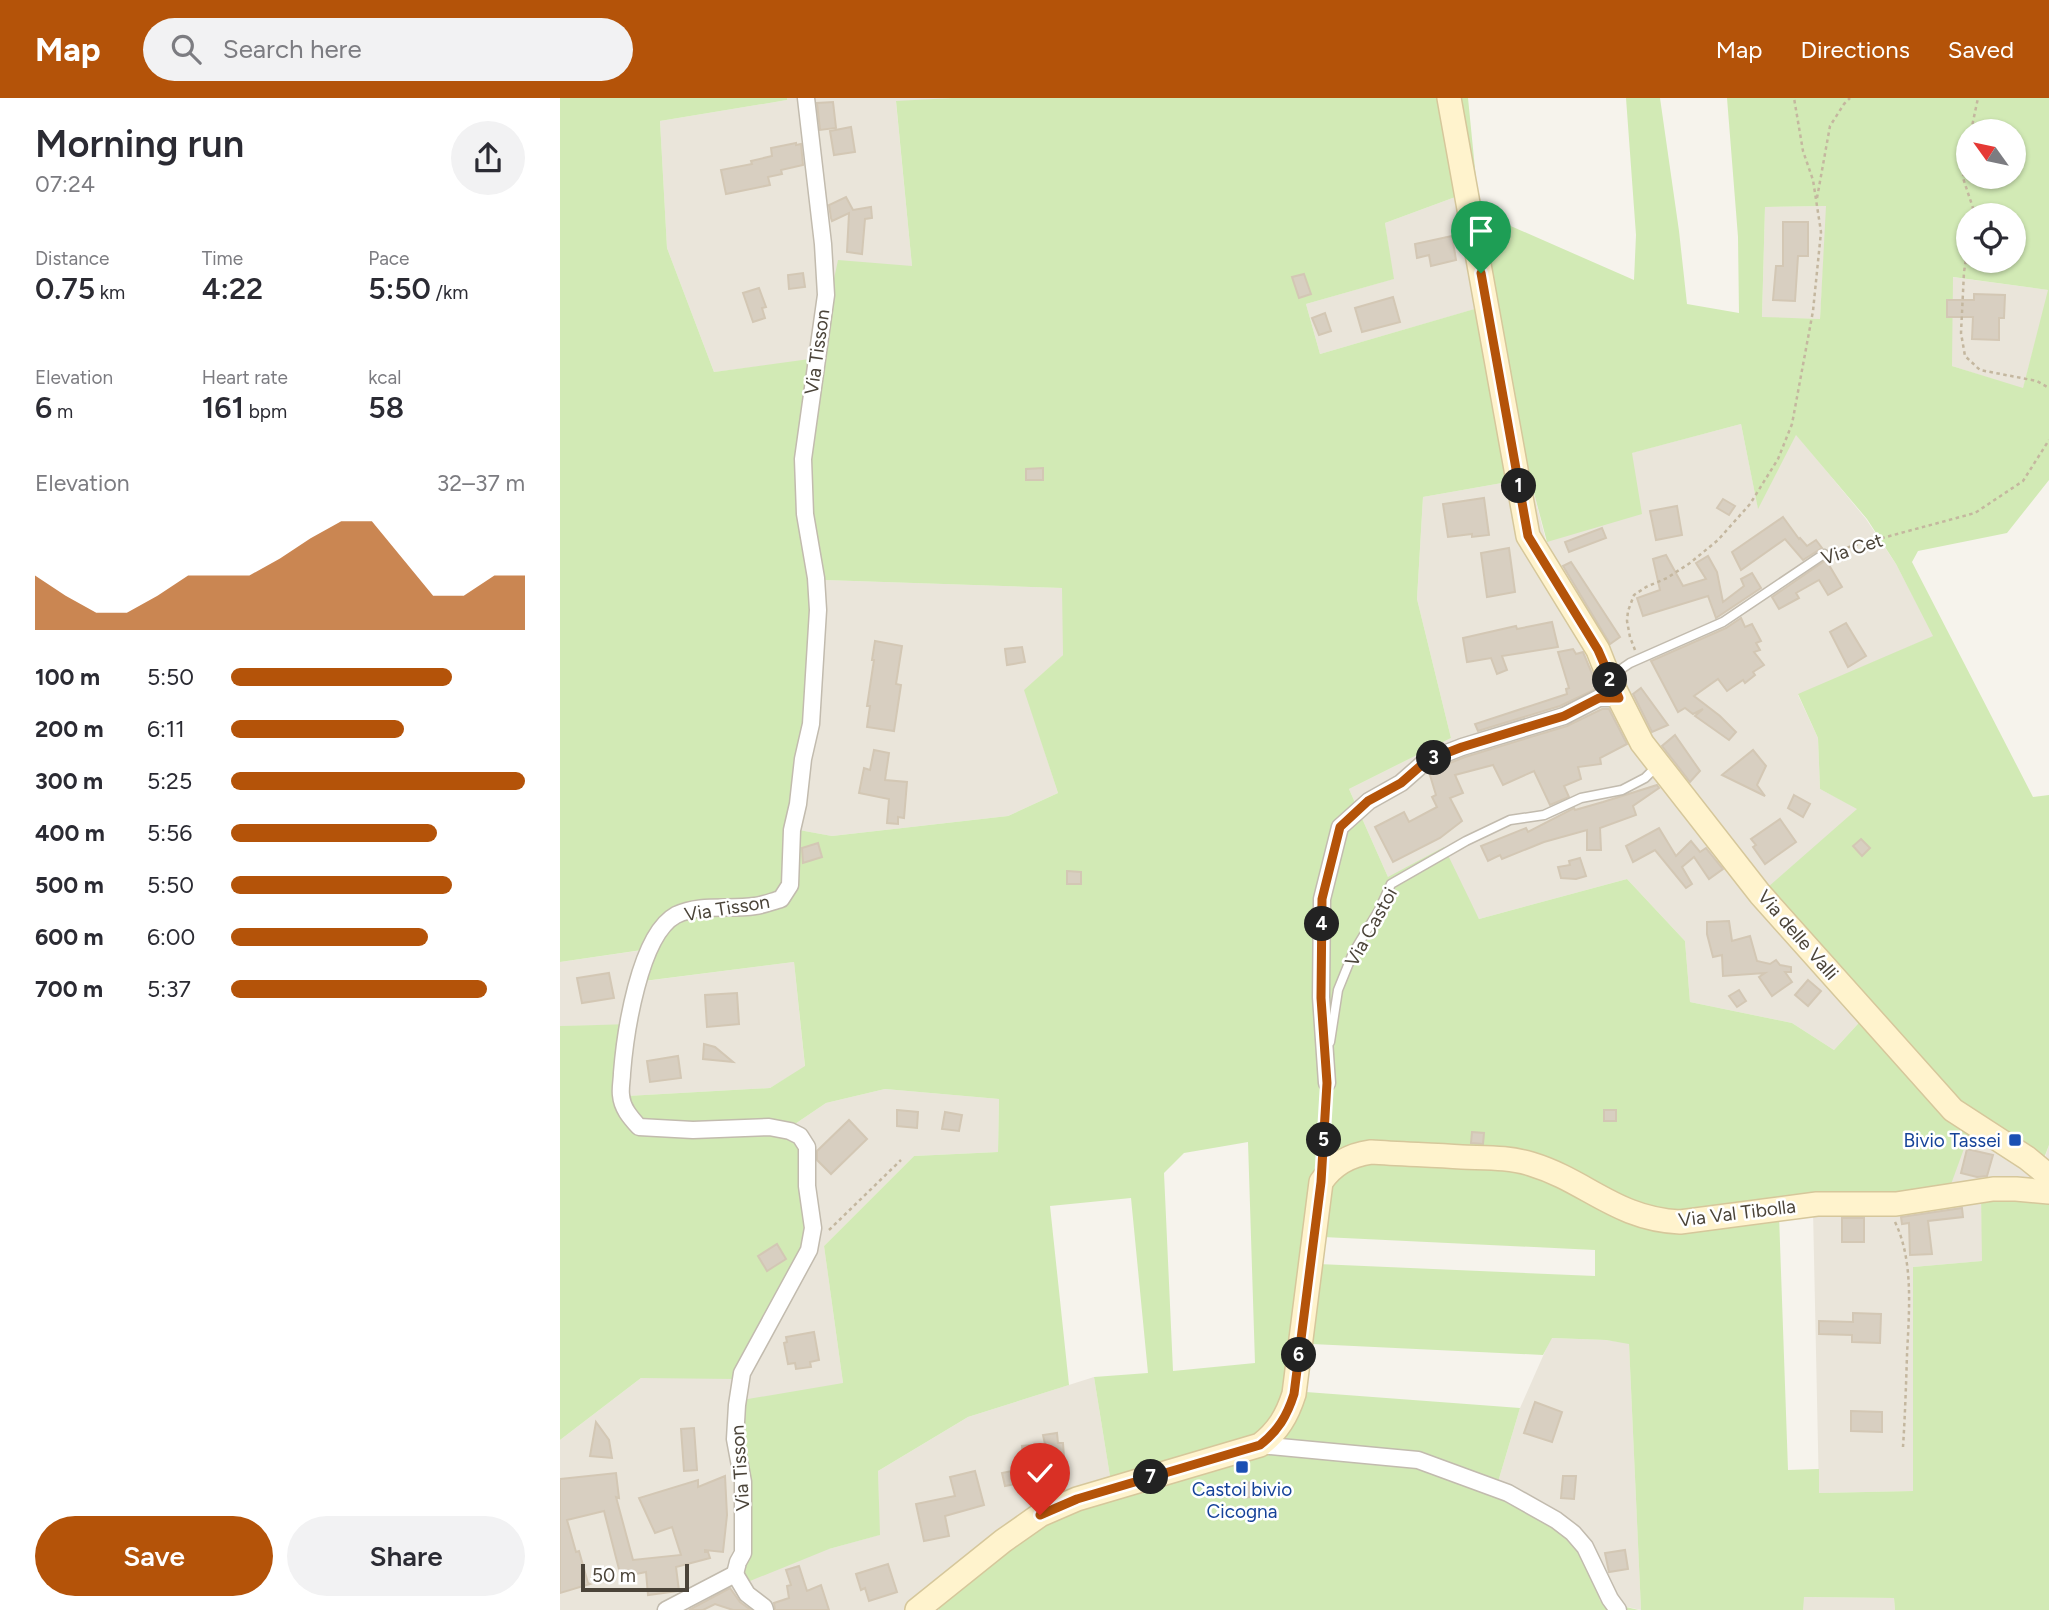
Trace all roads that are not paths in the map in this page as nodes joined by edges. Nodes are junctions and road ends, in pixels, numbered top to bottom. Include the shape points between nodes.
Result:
1 (806, 98) edge
2 (1449, 98) edge
3 (1824, 554) road end
4 (1614, 688) junction
5 (1659, 764) junction
6 (1327, 1083) junction
7 (2049, 1176) edge
8 (1321, 1182) junction
9 (2049, 1192) edge
10 (1260, 1445) junction
11 (735, 1574) junction
12 (666, 1610) edge
13 (765, 1610) edge
14 (917, 1610) edge
15 (1618, 1610) edge

1 - 11 street, Via Tisson via 826,295 803,459 818,610 811,724 792,830 790,885 781,899 755,906 699,909 676,915 662,927 650,946 635,992 621,1095 626,1113 639,1127 769,1127 800,1136 807,1147 813,1228 809,1250 742,1373 735,1439 743,1482 743,1553
2 - 4 street, Via delle Valli via 1528,536 1598,650
3 - 4 lane, Via Cet via 1723,622 1639,659
4 - 5 street, Via delle Valli via 1642,743
4 - 6 street, Via Castoi via 1564,716 1426,761 1401,783 1368,801 1340,827 1322,899 1321,998
5 - 6 lane, Via Castoi via 1622,790 1581,797 1545,815 1510,820 1391,884 1338,990
5 - 7 street, Via delle Valli via 1760,894 1953,1110
6 - 8 lane, Via Castoi
8 - 9 street, Via Val Tibolla via 1339,1163 1371,1152 1500,1158 1558,1174 1649,1219 1680,1222 1816,1203 1886,1205 1993,1189
8 - 10 street, Via Castoi via 1294,1394 1279,1428
10 - 14 street, Via Castoi via 1077,1499 1040,1515
10 - 15 street via 1418,1460 1508,1493 1573,1533
11 - 12 street
11 - 13 street via 747,1594

